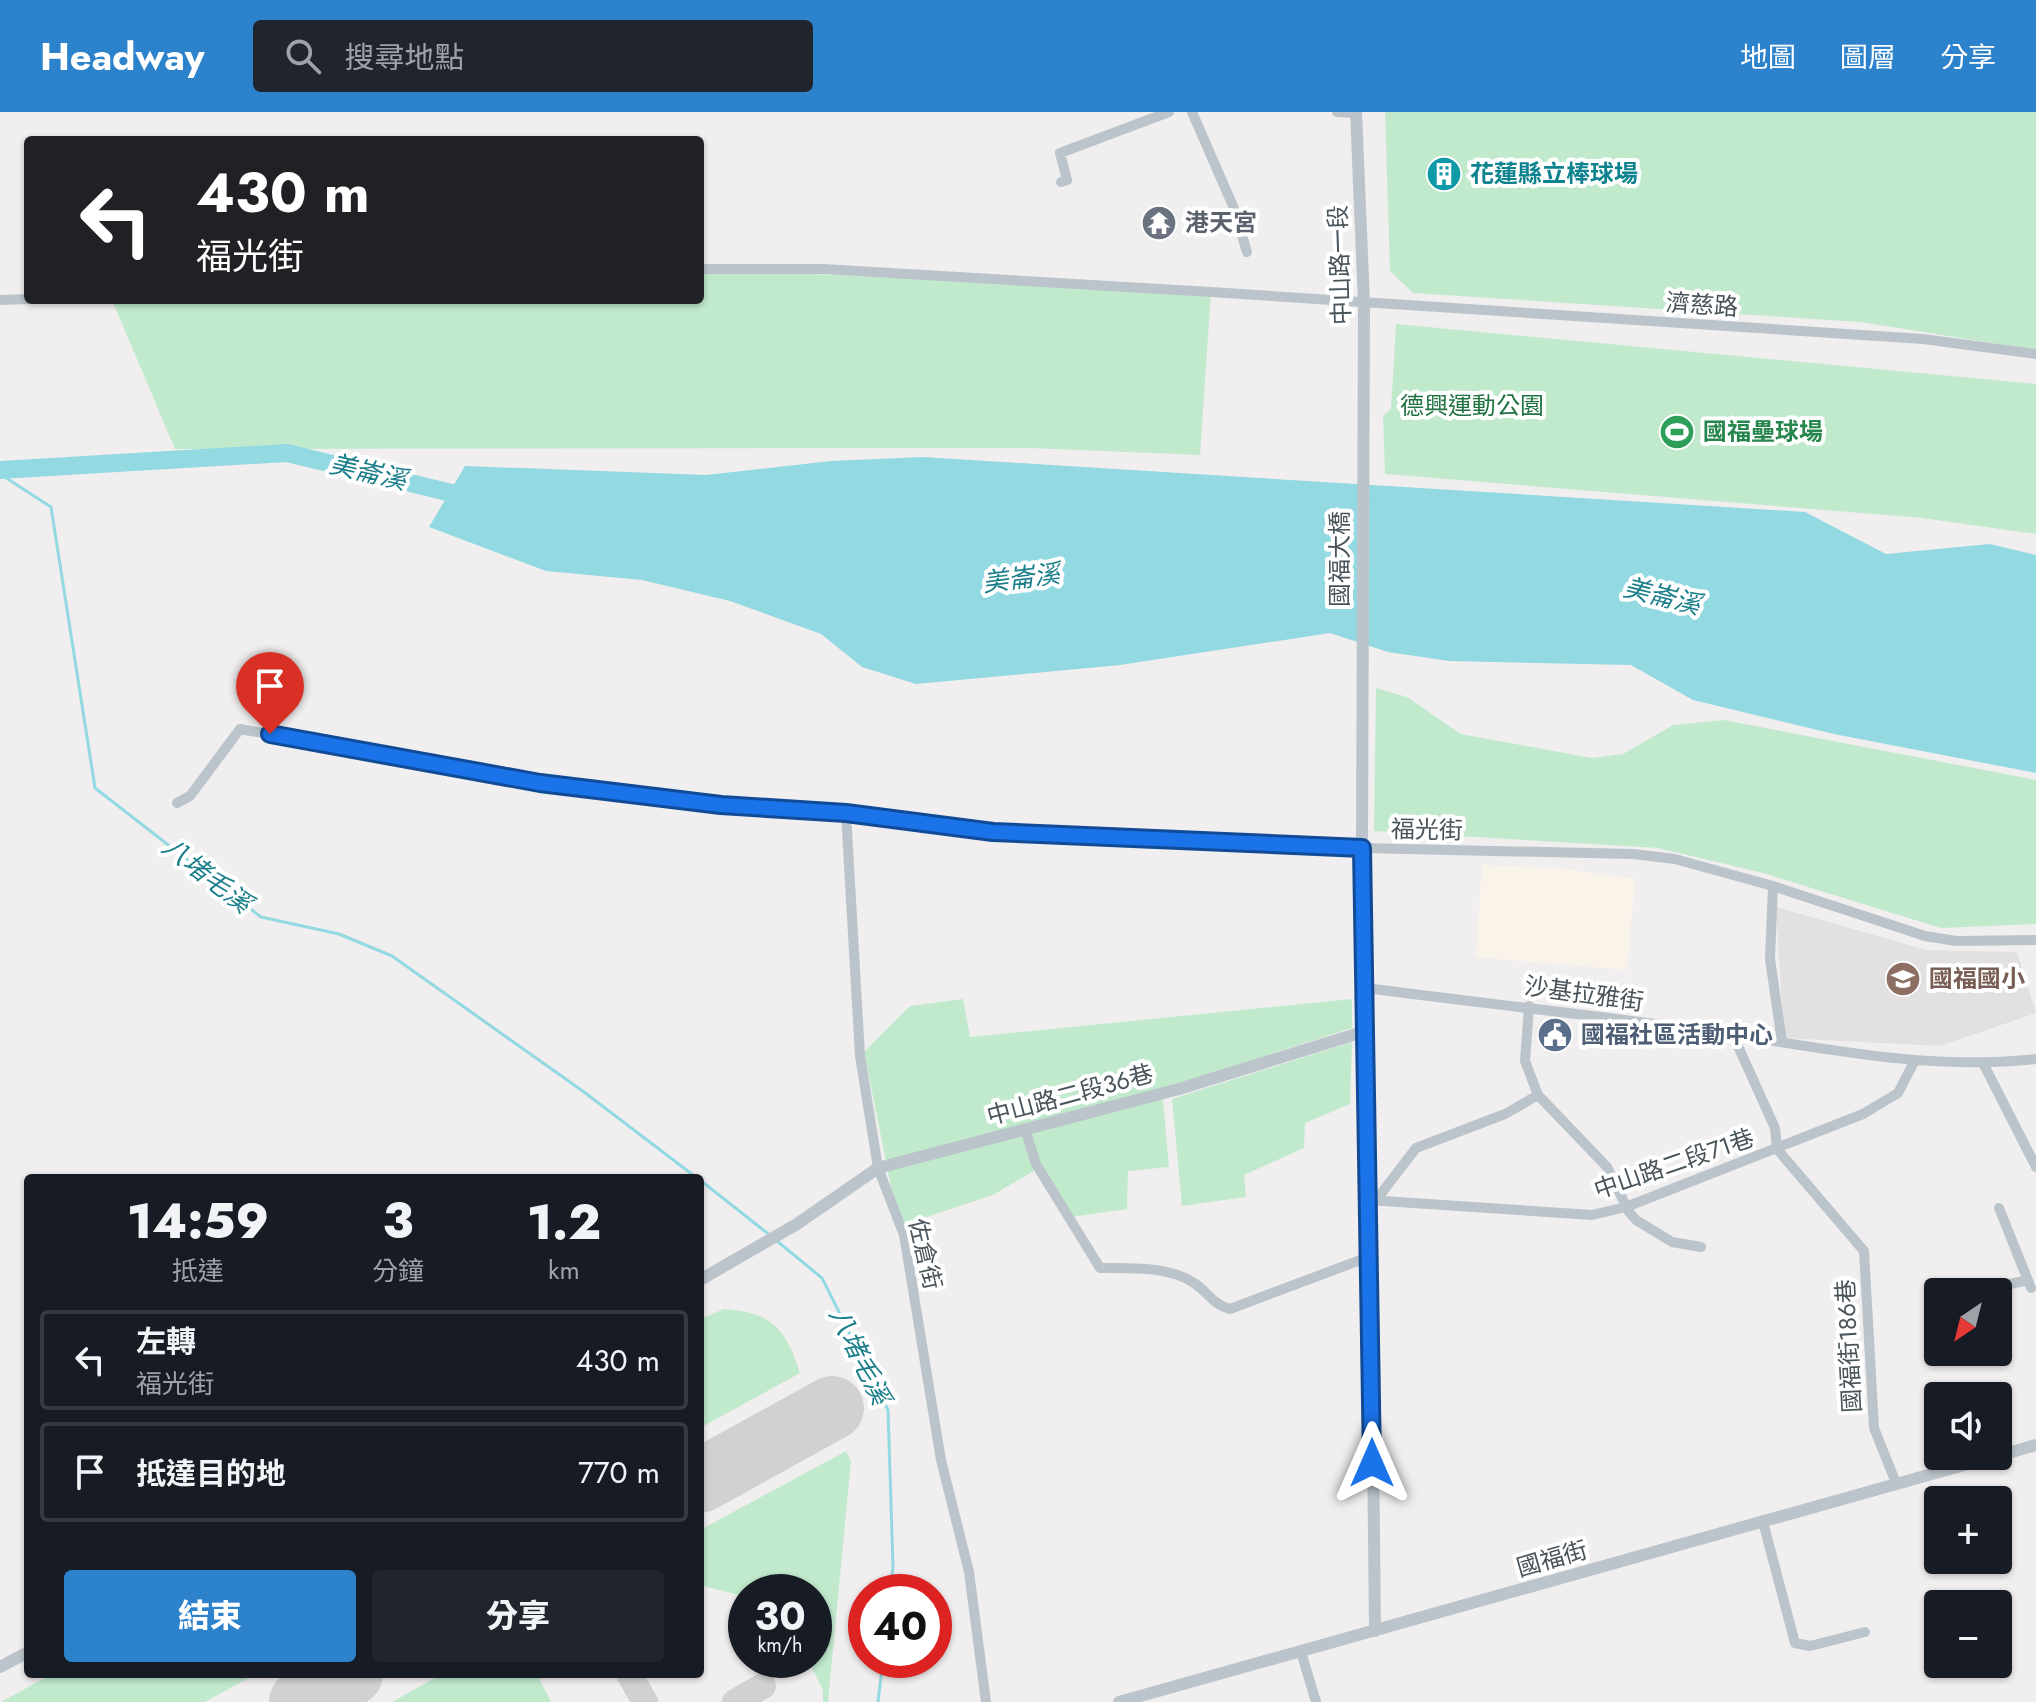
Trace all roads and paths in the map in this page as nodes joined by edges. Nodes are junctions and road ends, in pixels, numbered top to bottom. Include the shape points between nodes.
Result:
1 (1169, 112) edge
2 (1192, 112) edge
3 (1337, 112) edge
4 (1356, 112) edge
5 (1061, 182) dead end
6 (1247, 252) dead end
7 (704, 269) edge
8 (24, 299) edge
9 (0, 300) edge
10 (1364, 303) junction
11 (2036, 354) edge
12 (1363, 416) joint
13 (177, 803) dead end
14 (846, 813) junction
15 (1362, 848) junction
16 (1773, 886) junction
17 (2036, 940) edge
18 (1365, 988) junction
19 (1529, 1006) junction
20 (1366, 1031) junction
21 (1733, 1035) junction
22 (1782, 1042) junction
23 (2036, 1059) edge
24 (1914, 1062) junction
25 (1984, 1065) junction
26 (1538, 1095) junction
27 (1025, 1129) junction
28 (1777, 1149) junction
29 (2036, 1167) edge
30 (878, 1168) junction
31 (1372, 1199) junction
32 (1626, 1207) junction
33 (1999, 1208) dead end
34 (1701, 1247) dead end
35 (1371, 1256) junction
36 (704, 1278) edge
37 (2012, 1286) edge
38 (2036, 1445) edge
39 (2012, 1452) edge
40 (1945, 1470) edge
41 (1896, 1483) junction
42 (1763, 1522) junction
43 (1375, 1631) junction
44 (1865, 1632) dead end
45 (1301, 1652) junction
46 (24, 1654) edge
47 (0, 1667) edge
48 (986, 1702) edge
49 (1119, 1702) edge
50 (1316, 1702) edge

1 - 5 street via 1060,153 1068,175
2 - 6 street
3 - 4 street
4 - 10 street, 中山路一段
7 - 10 street, 濟慈路 via 823,269
8 - 9 street
10 - 11 street, 濟慈路 via 1923,339
10 - 12 street, 中山路一段
12 - 15 street, 國福大橋
13 - 14 street, 福光街 via 190,796 240,729 540,783 721,805
14 - 15 street, 福光街 via 993,832
14 - 30 street, 佐倉街 via 860,1056
15 - 16 street, 福光街 via 1633,854 1675,859
15 - 18 street, 國福大橋
16 - 17 street, 福光街 via 1925,936
16 - 22 street via 1770,959
18 - 19 street, 沙基拉雅街
18 - 20 street, 國福大橋
19 - 21 street, 沙基拉雅街
19 - 26 street via 1525,1061
20 - 27 street, 中山路二段36巷 via 1179,1089
20 - 31 street, 國福大橋
21 - 22 street, 沙基拉雅街
21 - 28 street via 1775,1128
22 - 24 street, 沙基拉雅街
23 - 25 street, 沙基拉雅街
24 - 25 street, 沙基拉雅街
24 - 28 street, 中山路二段71巷 via 1907,1082 1890,1100
25 - 29 street
26 - 31 street via 1505,1114 1416,1148
26 - 32 street via 1607,1167
27 - 30 street, 中山路二段36巷
27 - 35 street via 1036,1164 1100,1268 1145,1268 1193,1282 1215,1305 1230,1309
28 - 32 street, 中山路二段71巷
28 - 41 street, 國福街186巷 via 1864,1251 1874,1428
30 - 36 street, 中山路二段36巷 via 797,1224
30 - 48 street, 佐倉街 via 904,1235 941,1460 969,1572
31 - 32 street, 中山路二段71巷 via 1592,1215
31 - 35 street, 國福大橋
32 - 34 street via 1658,1236
33 - 37 street via 2029,1284
35 - 43 street, 國福大橋
38 - 39 street, 國福街
40 - 41 street, 國福街
41 - 42 street, 國福街
42 - 43 street, 國福街
42 - 44 street via 1795,1643 1810,1646
43 - 45 street, 國福街
45 - 49 street, 國福街
45 - 50 street
46 - 47 street

